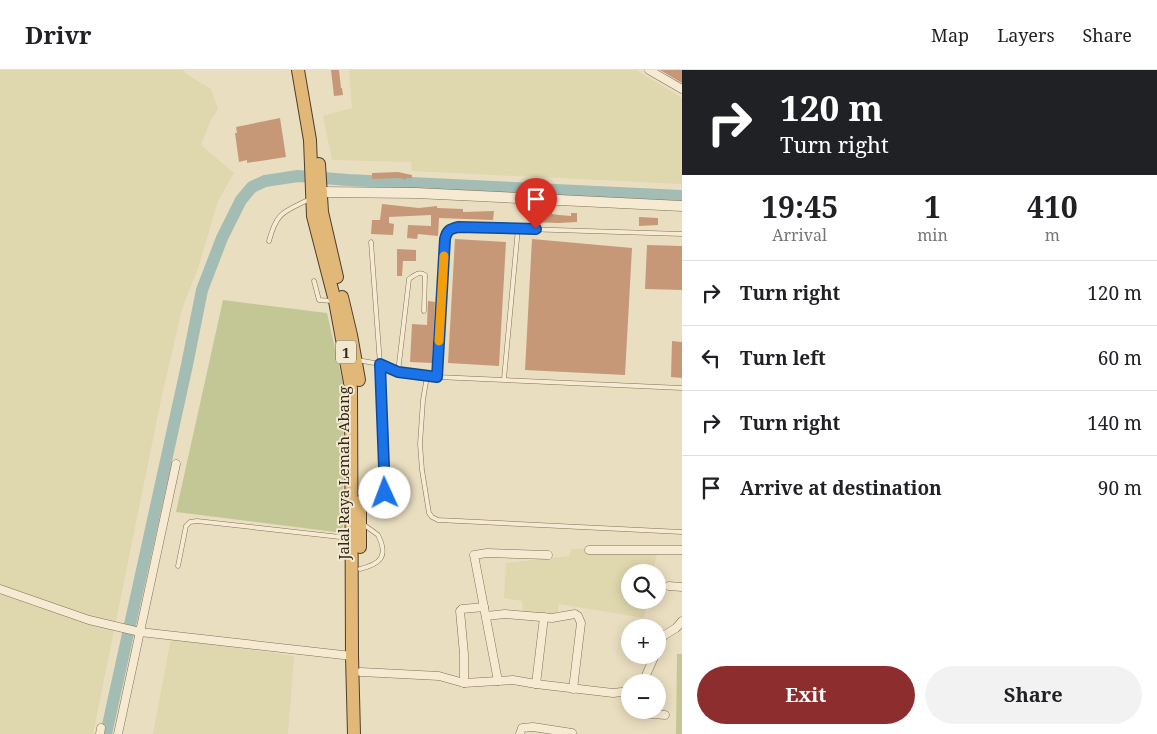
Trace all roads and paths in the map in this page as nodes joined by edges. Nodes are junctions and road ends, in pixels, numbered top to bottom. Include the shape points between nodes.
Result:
1 (298, 70) edge
2 (306, 70) edge
3 (649, 70) edge
4 (682, 90) edge
5 (316, 171) junction
6 (316, 190) junction
7 (682, 206) edge
8 (518, 228) junction
9 (682, 234) edge
10 (270, 241) dead end
11 (371, 242) dead end
12 (314, 281) dead end
13 (335, 301) junction
14 (424, 311) dead end
15 (356, 360) junction
16 (380, 364) junction
17 (398, 372) junction
18 (427, 376) junction
19 (437, 377) junction
20 (504, 379) junction
21 (682, 388) edge
22 (176, 464) dead end
23 (385, 493) dead end
24 (361, 523) junction
25 (682, 532) edge
26 (352, 538) junction
27 (589, 550) dead end
28 (682, 550) edge
29 (548, 555) dead end
30 (178, 566) dead end
31 (360, 569) junction
32 (669, 586) dead end
33 (682, 587) edge
34 (0, 589) edge
35 (484, 607) junction
36 (486, 616) junction
37 (544, 618) junction
38 (682, 621) edge
39 (133, 631) junction
40 (666, 634) edge
41 (352, 656) junction
42 (360, 672) junction
43 (498, 681) junction
44 (464, 682) junction
45 (536, 684) junction
46 (572, 689) junction
47 (621, 692) edge
48 (572, 733) edge
49 (118, 734) edge
50 (354, 734) edge
51 (362, 734) edge
52 (520, 734) edge

1 - 5 highway, 1
2 - 5 highway, 1 via 314,110
3 - 4 street
5 - 6 highway, 1
6 - 7 street
6 - 10 lane via 284,211 273,226
6 - 13 highway, Jalal Raya Lemah Abang / 1 via 318,236
6 - 15 highway, Jalal Raya Lemah Abang / 1
8 - 9 lane
8 - 19 lane via 458,227 446,233
8 - 20 lane
11 - 16 lane
12 - 13 lane via 319,300
13 - 26 highway, Jalal Raya Lemah Abang / 1 via 352,388
14 - 17 lane via 425,275 416,273 409,279
15 - 16 lane
15 - 24 highway, Jalal Raya Lemah Abang / 1 via 360,405
16 - 17 lane
16 - 23 lane
17 - 18 lane
18 - 19 lane
18 - 25 lane via 420,444 424,494 432,517 438,520
19 - 20 lane
20 - 21 lane
22 - 39 street
24 - 31 highway, Jalal Raya Lemah Abang / 1
24 - 31 lane via 378,535 382,549 379,562
26 - 30 lane via 190,522 186,526
26 - 41 highway, Jalal Raya Lemah Abang / 1
27 - 28 street
29 - 35 street via 474,554
31 - 42 highway, Jalal Raya Lemah Abang / 1
32 - 33 street
34 - 39 street via 64,612
35 - 36 street
35 - 44 street via 460,611
36 - 37 street
36 - 43 street
37 - 45 street
37 - 46 street via 575,614 580,619
38 - 40 street
39 - 41 street
39 - 49 street
41 - 50 highway, Jalal Raya Lemah Abang / 1
42 - 44 street via 439,676
42 - 51 highway, Jalal Raya Lemah Abang / 1
43 - 44 street
43 - 45 street
45 - 46 street
46 - 47 street
48 - 52 street via 533,727 522,728

